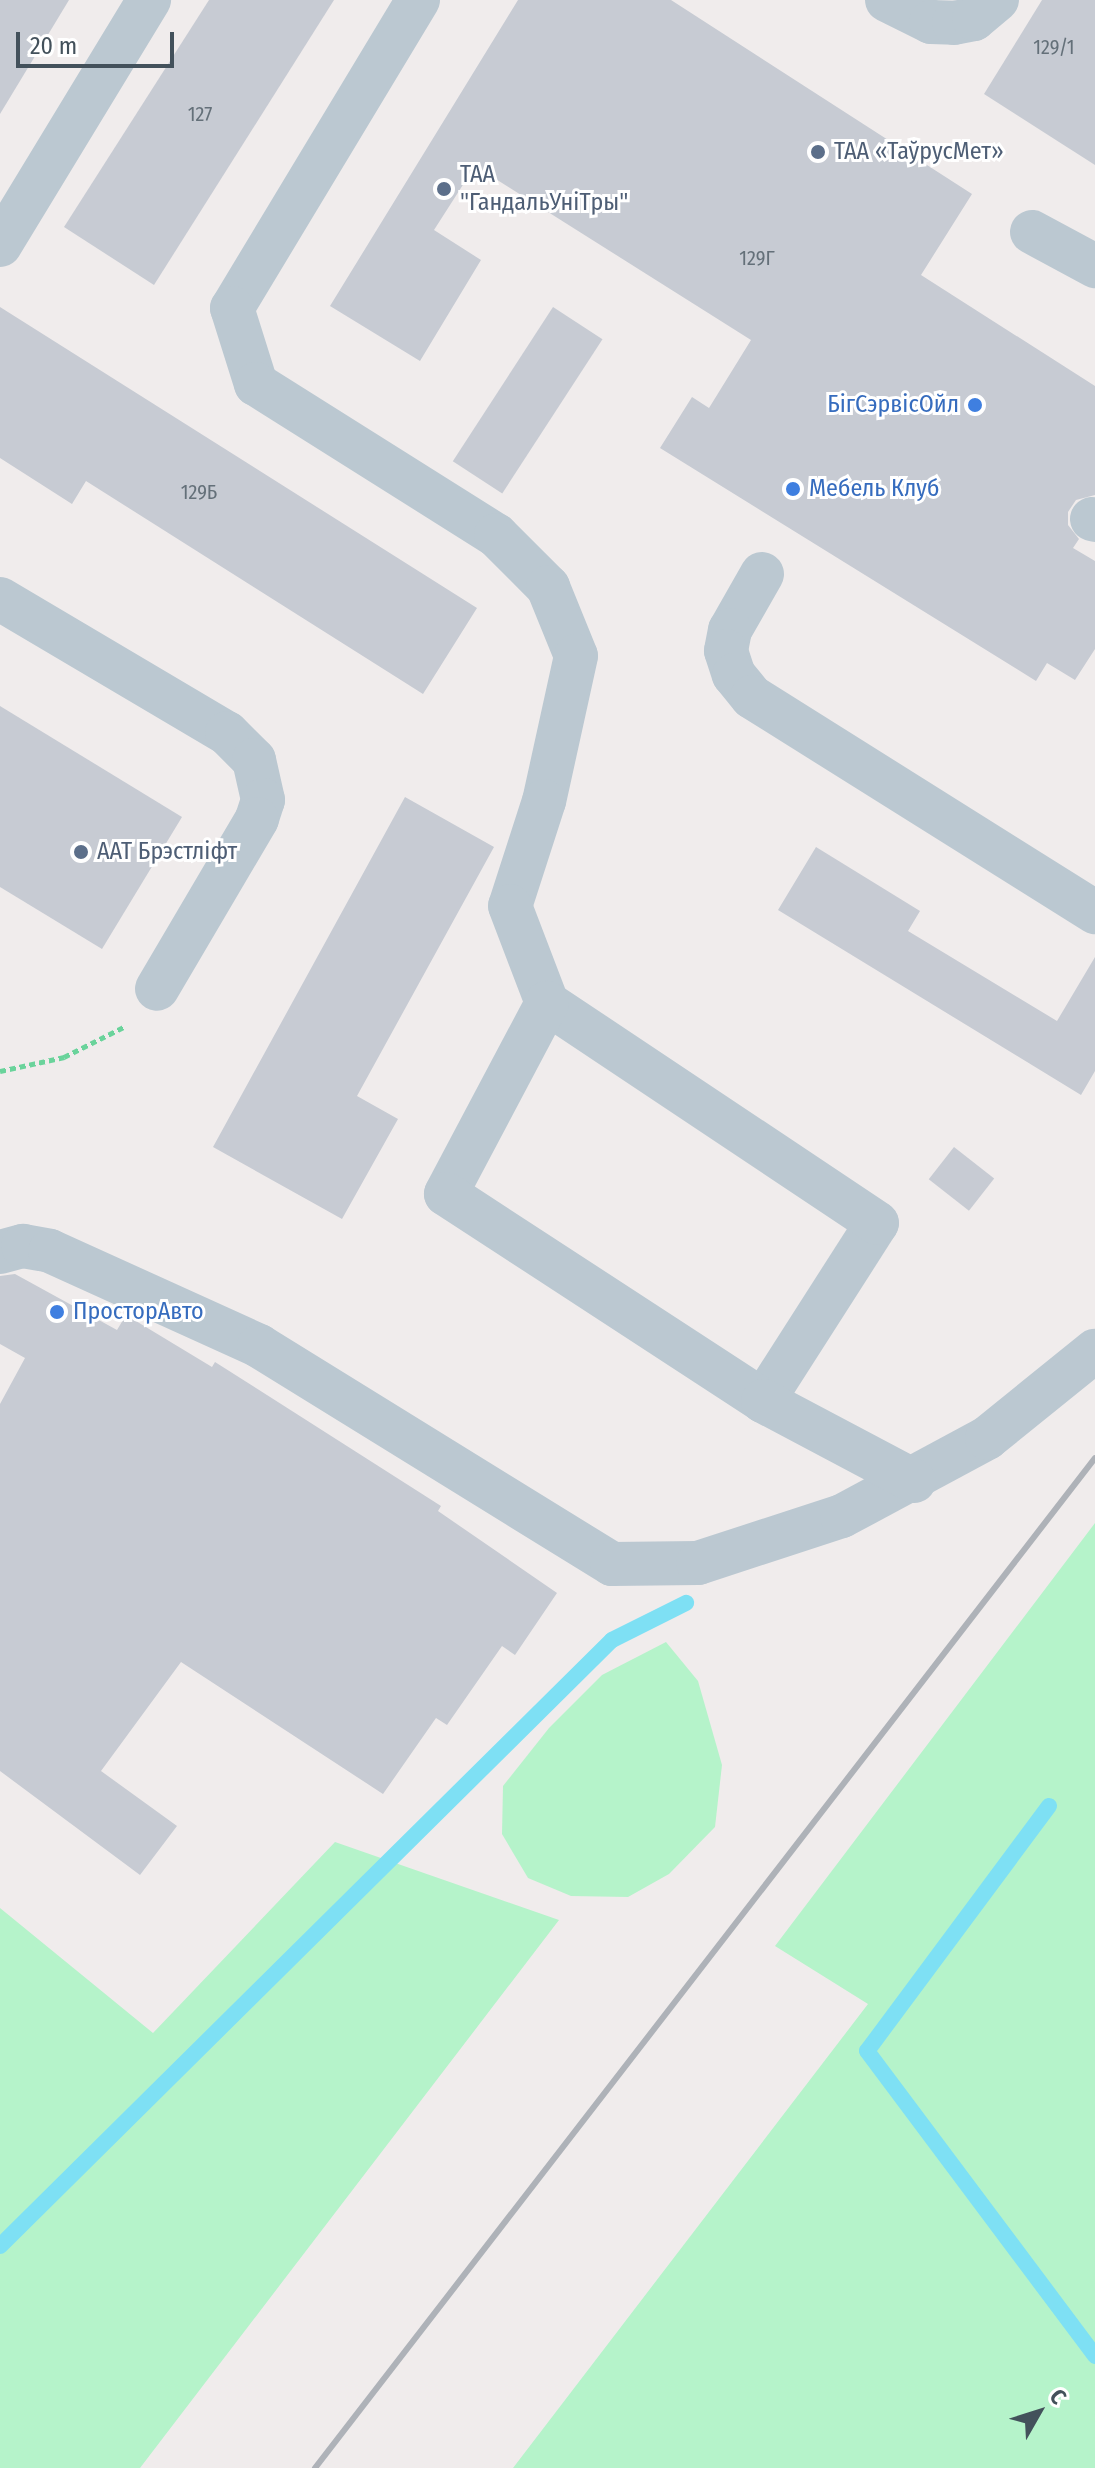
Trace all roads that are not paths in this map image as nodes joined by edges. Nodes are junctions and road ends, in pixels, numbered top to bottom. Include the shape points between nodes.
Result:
1 (149, 0) edge
2 (418, 0) edge
3 (887, 0) edge
4 (997, 0) edge
5 (1032, 232) dead end
6 (0, 245) edge
7 (1095, 266) edge
8 (762, 574) dead end
9 (0, 599) edge
10 (1095, 912) edge
11 (157, 989) road end
12 (547, 1003) junction
13 (0, 1252) edge
14 (1095, 1351) edge
15 (763, 1401) junction
16 (914, 1481) junction

1 - 6 lane
2 - 12 lane via 232,308 256,384 496,535 548,587 576,656 544,801 510,906
3 - 4 lane via 931,22 954,23 974,19
5 - 7 lane
8 - 10 lane via 730,630 726,651 734,675 752,697
9 - 11 lane via 227,733 254,760 263,800 257,819
12 - 15 lane via 446,1194
12 - 15 lane via 877,1223
13 - 16 lane via 23,1246 50,1251 259,1346 612,1564 698,1563 828,1521
14 - 16 lane via 987,1438
15 - 16 lane

